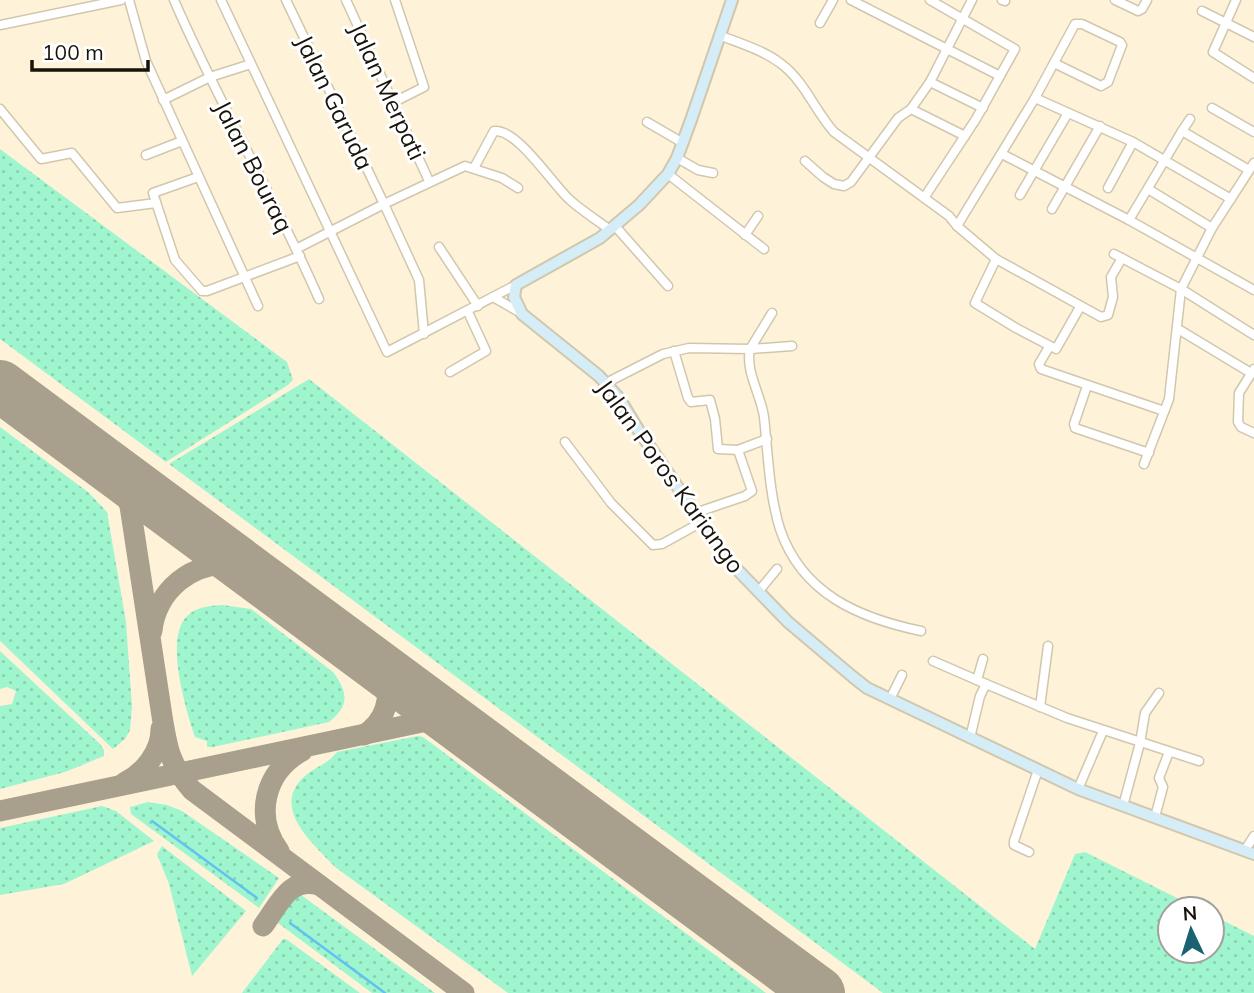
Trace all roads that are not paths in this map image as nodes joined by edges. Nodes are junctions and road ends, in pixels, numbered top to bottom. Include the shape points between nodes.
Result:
1 (121, 0) edge
2 (129, 0) edge
3 (174, 0) edge
4 (221, 0) edge
5 (286, 0) edge
6 (346, 0) edge
7 (395, 0) edge
8 (732, 0) edge
9 (833, 0) edge
10 (851, 0) edge
11 (930, 0) edge
12 (972, 0) edge
13 (1115, 0) edge
14 (1147, 0) edge
15 (1236, 0) edge
16 (100, 2) edge
17 (1202, 11) dead end
18 (963, 18) junction
19 (1226, 22) junction
20 (820, 23) dead end
21 (0, 25) edge
22 (719, 35) junction
23 (1254, 37) edge
24 (947, 48) junction
25 (1054, 63) junction
26 (251, 64) junction
27 (1000, 76) junction
28 (209, 78) junction
29 (1254, 78) edge
30 (930, 82) junction
31 (1035, 98) junction
32 (163, 100) junction
33 (392, 103) junction
34 (983, 108) junction
35 (1212, 108) dead end
36 (0, 109) edge
37 (911, 109) junction
38 (1068, 113) junction
39 (1190, 119) dead end
40 (647, 122) dead end
41 (1100, 127) junction
42 (1182, 131) junction
43 (1254, 132) edge
44 (965, 136) junction
45 (182, 141) junction
46 (1133, 142) junction
47 (683, 143) junction
48 (1002, 153) junction
49 (146, 155) dead end
50 (677, 158) junction
51 (869, 160) junction
52 (1166, 160) junction
53 (805, 161) dead end
54 (1252, 166) edge
55 (474, 168) junction
56 (1035, 171) junction
57 (713, 173) dead end
58 (668, 174) junction
59 (198, 177) junction
60 (429, 181) junction
61 (1064, 187) junction
62 (518, 188) dead end
63 (1108, 188) dead end
64 (1148, 189) junction
65 (1020, 195) dead end
66 (924, 198) junction
67 (1231, 199) junction
68 (156, 203) junction
69 (384, 204) junction
70 (1052, 209) dead end
71 (758, 216) dead end
72 (1129, 219) junction
73 (957, 226) junction
74 (612, 228) junction
75 (1212, 228) junction
76 (331, 230) junction
77 (746, 235) junction
78 (439, 247) dead end
79 (764, 249) dead end
80 (298, 252) junction
81 (1196, 258) junction
82 (996, 259) junction
83 (243, 277) junction
84 (516, 285) junction
85 (668, 286) dead end
86 (1181, 289) junction
87 (1254, 290) edge
88 (494, 298) junction
89 (319, 299) dead end
90 (258, 306) dead end
91 (478, 306) junction
92 (1080, 307) junction
93 (468, 312) junction
94 (772, 313) dead end
95 (522, 314) junction
96 (1178, 329) junction
97 (424, 334) junction
98 (1254, 335) edge
99 (792, 346) dead end
100 (1049, 346) junction
101 (750, 349) junction
102 (674, 351) junction
103 (1253, 371) edge
104 (450, 372) dead end
105 (606, 383) junction
106 (1087, 386) junction
107 (1164, 411) junction
108 (1254, 433) edge
109 (767, 439) junction
110 (565, 442) dead end
111 (738, 450) junction
112 (1149, 453) junction
113 (1144, 464) dead end
114 (698, 518) junction
115 (777, 569) dead end
116 (758, 592) junction
117 (921, 631) dead end
118 (1048, 646) dead end
119 (983, 659) dead end
120 (933, 660) dead end
121 (902, 675) dead end
122 (977, 680) junction
123 (986, 684) junction
124 (1159, 693) dead end
125 (890, 699) junction
126 (1040, 707) junction
127 (1103, 731) junction
128 (970, 737) junction
129 (1140, 743) junction
130 (1169, 752) junction
131 (1199, 761) dead end
132 (1038, 770) junction
133 (1078, 789) junction
134 (1123, 806) junction
135 (1155, 817) junction
136 (1254, 836) edge
137 (1029, 852) dead end
138 (1250, 852) edge

1 - 16 street
2 - 32 street via 146,61
3 - 28 street, Jalan Bouraq
4 - 26 street
5 - 69 street, Jalan Garuda
6 - 33 street, Jalan Merpati
7 - 33 street via 424,87
8 - 22 main road
9 - 20 street
10 - 24 street
11 - 18 street
12 - 18 street
13 - 14 street via 1138,11
15 - 19 street
16 - 21 street
17 - 19 street
18 - 24 street
18 - 27 street via 1014,47
19 - 23 street
19 - 29 street via 1213,52
22 - 47 main road
22 - 51 street via 780,62 820,117
24 - 27 street
24 - 30 street
25 - 25 street via 1076,24 1122,45 1105,85
25 - 31 street
26 - 28 street
26 - 76 street
27 - 34 street
28 - 32 street
28 - 80 street, Jalan Bouraq
30 - 34 street
30 - 37 street
31 - 38 street
31 - 48 street
32 - 45 street
33 - 60 street, Jalan Merpati
34 - 44 street
35 - 43 street
36 - 68 street via 41,159 72,153 117,208
37 - 44 street
37 - 51 street via 898,118
38 - 41 street
38 - 56 street
39 - 42 street
40 - 47 street
41 - 46 street
41 - 61 street
42 - 52 street
42 - 54 street
44 - 66 street
45 - 49 street
45 - 59 street
46 - 52 street
46 - 63 street
47 - 50 main road
48 - 56 street
48 - 73 street
50 - 57 street
50 - 58 main road
51 - 53 street via 844,186 822,177
51 - 66 street
52 - 64 street
52 - 67 street
54 - 67 street
55 - 60 street via 463,166
55 - 62 street
55 - 74 street via 494,131 499,131 525,147 570,200
56 - 61 street
56 - 65 street
58 - 74 main road
58 - 77 street
59 - 68 street via 153,193
59 - 83 street
60 - 69 street
61 - 70 street
61 - 72 street
64 - 72 street
64 - 75 street
66 - 73 street
67 - 75 street
68 - 83 street via 176,260 202,291
69 - 76 street
69 - 97 street, Jalan Garuda via 419,280
71 - 77 street
72 - 81 street
73 - 82 street
74 - 84 main road
74 - 85 street
75 - 81 street
76 - 80 street
76 - 97 street via 387,352
77 - 79 street
78 - 91 street
80 - 83 street
80 - 89 street, Jalan Bouraq
81 - 86 street
81 - 87 street
82 - 92 street
82 - 100 street via 975,303
83 - 90 street
84 - 88 street
84 - 95 main road via 514,298
86 - 92 street via 1118,256 1110,280 1113,297 1108,315 1101,317
86 - 96 street
86 - 98 street
88 - 91 street
88 - 95 street
91 - 93 street
92 - 100 street via 1058,348
93 - 97 street
93 - 104 street via 486,351
94 - 101 street
95 - 105 main road, Jalan Poros Kariango
96 - 103 street
96 - 107 street
99 - 101 street
100 - 106 street via 1039,368
101 - 102 street
101 - 109 street via 748,358
102 - 105 street via 655,356
102 - 111 street via 688,398 691,402 710,400 718,449
103 - 108 street via 1239,393 1238,422
105 - 114 main road, Jalan Poros Kariango
106 - 107 street
106 - 112 street via 1075,429
107 - 112 street
109 - 111 street
109 - 117 street via 780,527 800,569 840,603 883,623
110 - 114 street via 611,503 653,545 662,544
111 - 114 street via 751,491
112 - 113 street
114 - 116 main road, Jalan Poros Kariango
115 - 116 street
116 - 125 main road, Jalan Poros Kariango via 853,677
118 - 126 street
119 - 122 street
120 - 122 street
121 - 125 street
122 - 123 street
123 - 126 street
123 - 128 street
124 - 129 street via 1146,713
125 - 128 main road, Jalan Poros Kariango
126 - 127 street
127 - 129 street
127 - 133 street
128 - 132 main road, Jalan Poros Kariango
129 - 130 street
129 - 134 street
130 - 131 street
130 - 135 street via 1159,778 1163,789
132 - 133 main road, Jalan Poros Kariango
132 - 137 street via 1014,841
133 - 134 main road, Jalan Poros Kariango
134 - 135 main road, Jalan Poros Kariango
135 - 138 main road, Jalan Poros Kariango
136 - 138 street

